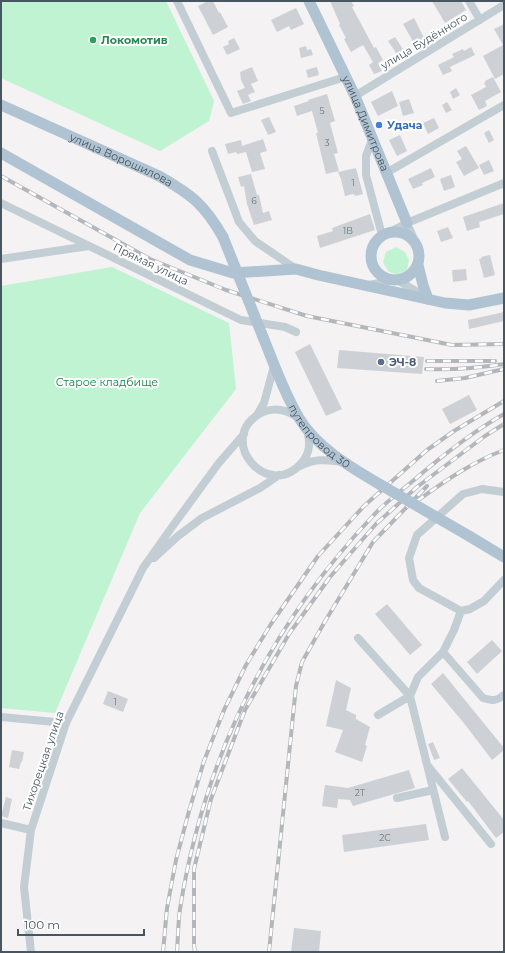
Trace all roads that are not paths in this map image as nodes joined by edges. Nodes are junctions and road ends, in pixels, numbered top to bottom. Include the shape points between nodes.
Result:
1 (177, 1) edge
2 (309, 1) edge
3 (469, 1) edge
4 (504, 5) edge
5 (480, 20) junction
6 (345, 77) junction
7 (355, 96) junction
8 (1, 105) edge
9 (504, 105) edge
10 (372, 140) junction
11 (212, 151) dead end
12 (1, 153) edge
13 (386, 173) junction
14 (504, 183) edge
15 (1, 203) edge
16 (407, 223) junction
17 (386, 234) junction
18 (223, 237) joint
19 (89, 246) junction
20 (418, 248) junction
21 (1, 259) edge
22 (418, 265) junction
23 (296, 269) junction
24 (395, 281) junction
25 (366, 285) junction
26 (504, 298) edge
27 (428, 299) junction
28 (296, 332) dead end
29 (275, 365) junction
30 (257, 416) junction
31 (303, 423) junction
32 (244, 434) junction
33 (344, 462) junction
34 (299, 466) junction
35 (279, 475) junction
36 (504, 492) edge
37 (504, 557) edge
38 (143, 568) junction
39 (504, 580) edge
40 (461, 611) junction
41 (358, 638) dead end
42 (443, 652) junction
43 (504, 695) edge
44 (410, 696) junction
45 (378, 715) dead end
46 (1, 717) edge
47 (66, 723) junction
48 (427, 764) junction
49 (433, 790) junction
50 (397, 798) dead end
51 (1, 823) edge
52 (32, 830) junction
53 (445, 837) dead end
54 (491, 844) dead end
55 (31, 952) edge

1 - 6 street via 231,113
2 - 6 main road, улица Димитрова
3 - 5 street
4 - 5 street, улица Будённого
5 - 7 street, улица Будённого
6 - 7 main road, улица Димитрова
7 - 10 main road, улица Димитрова
8 - 18 main road, улица Ворошилова via 159,176 201,204
9 - 13 street
10 - 13 main road, улица Димитрова
10 - 17 street via 366,156 366,175
11 - 23 street via 239,222 254,241
12 - 23 main road via 190,260 233,273
13 - 16 main road, улица Димитрова
14 - 16 street
15 - 19 street, Прямая улица
16 - 17 street
16 - 20 street, улица Димитрова
17 - 20 main road via 399,232 407,235 414,240
17 - 24 main road via 376,240 371,248 371,261 382,278
18 - 29 main road, путепровод 30, bridge
19 - 21 street
19 - 28 street, Прямая улица via 241,320 285,327
20 - 22 main road
22 - 24 main road via 407,278
22 - 27 main road
23 - 25 main road
24 - 25 street
24 - 27 street
25 - 27 main road
26 - 27 main road via 469,305
29 - 30 street via 264,403
29 - 31 main road, путепровод 30
30 - 31 street via 267,410 279,409 290,412
30 - 32 street
31 - 33 main road, путепровод 30 via 321,444
31 - 34 street via 309,437 309,448
32 - 35 street via 245,454 251,464 269,474
32 - 38 street via 214,470
33 - 34 street via 317,460
33 - 37 main road, путепровод 30, bridge
34 - 35 street
35 - 38 street via 260,488 202,518
36 - 40 street via 482,489 463,494 417,535 409,558 413,580 419,588
38 - 47 street, Тихорецкая улица
39 - 40 street via 484,601
40 - 42 street
41 - 44 street
42 - 43 street via 484,698 498,700
42 - 44 street via 418,677
44 - 45 street
44 - 48 street
46 - 47 street
47 - 52 street, Тихорецкая улица
48 - 49 street
48 - 54 street
49 - 50 street
49 - 53 street
51 - 52 street
52 - 55 street, Тихорецкая улица via 24,887

